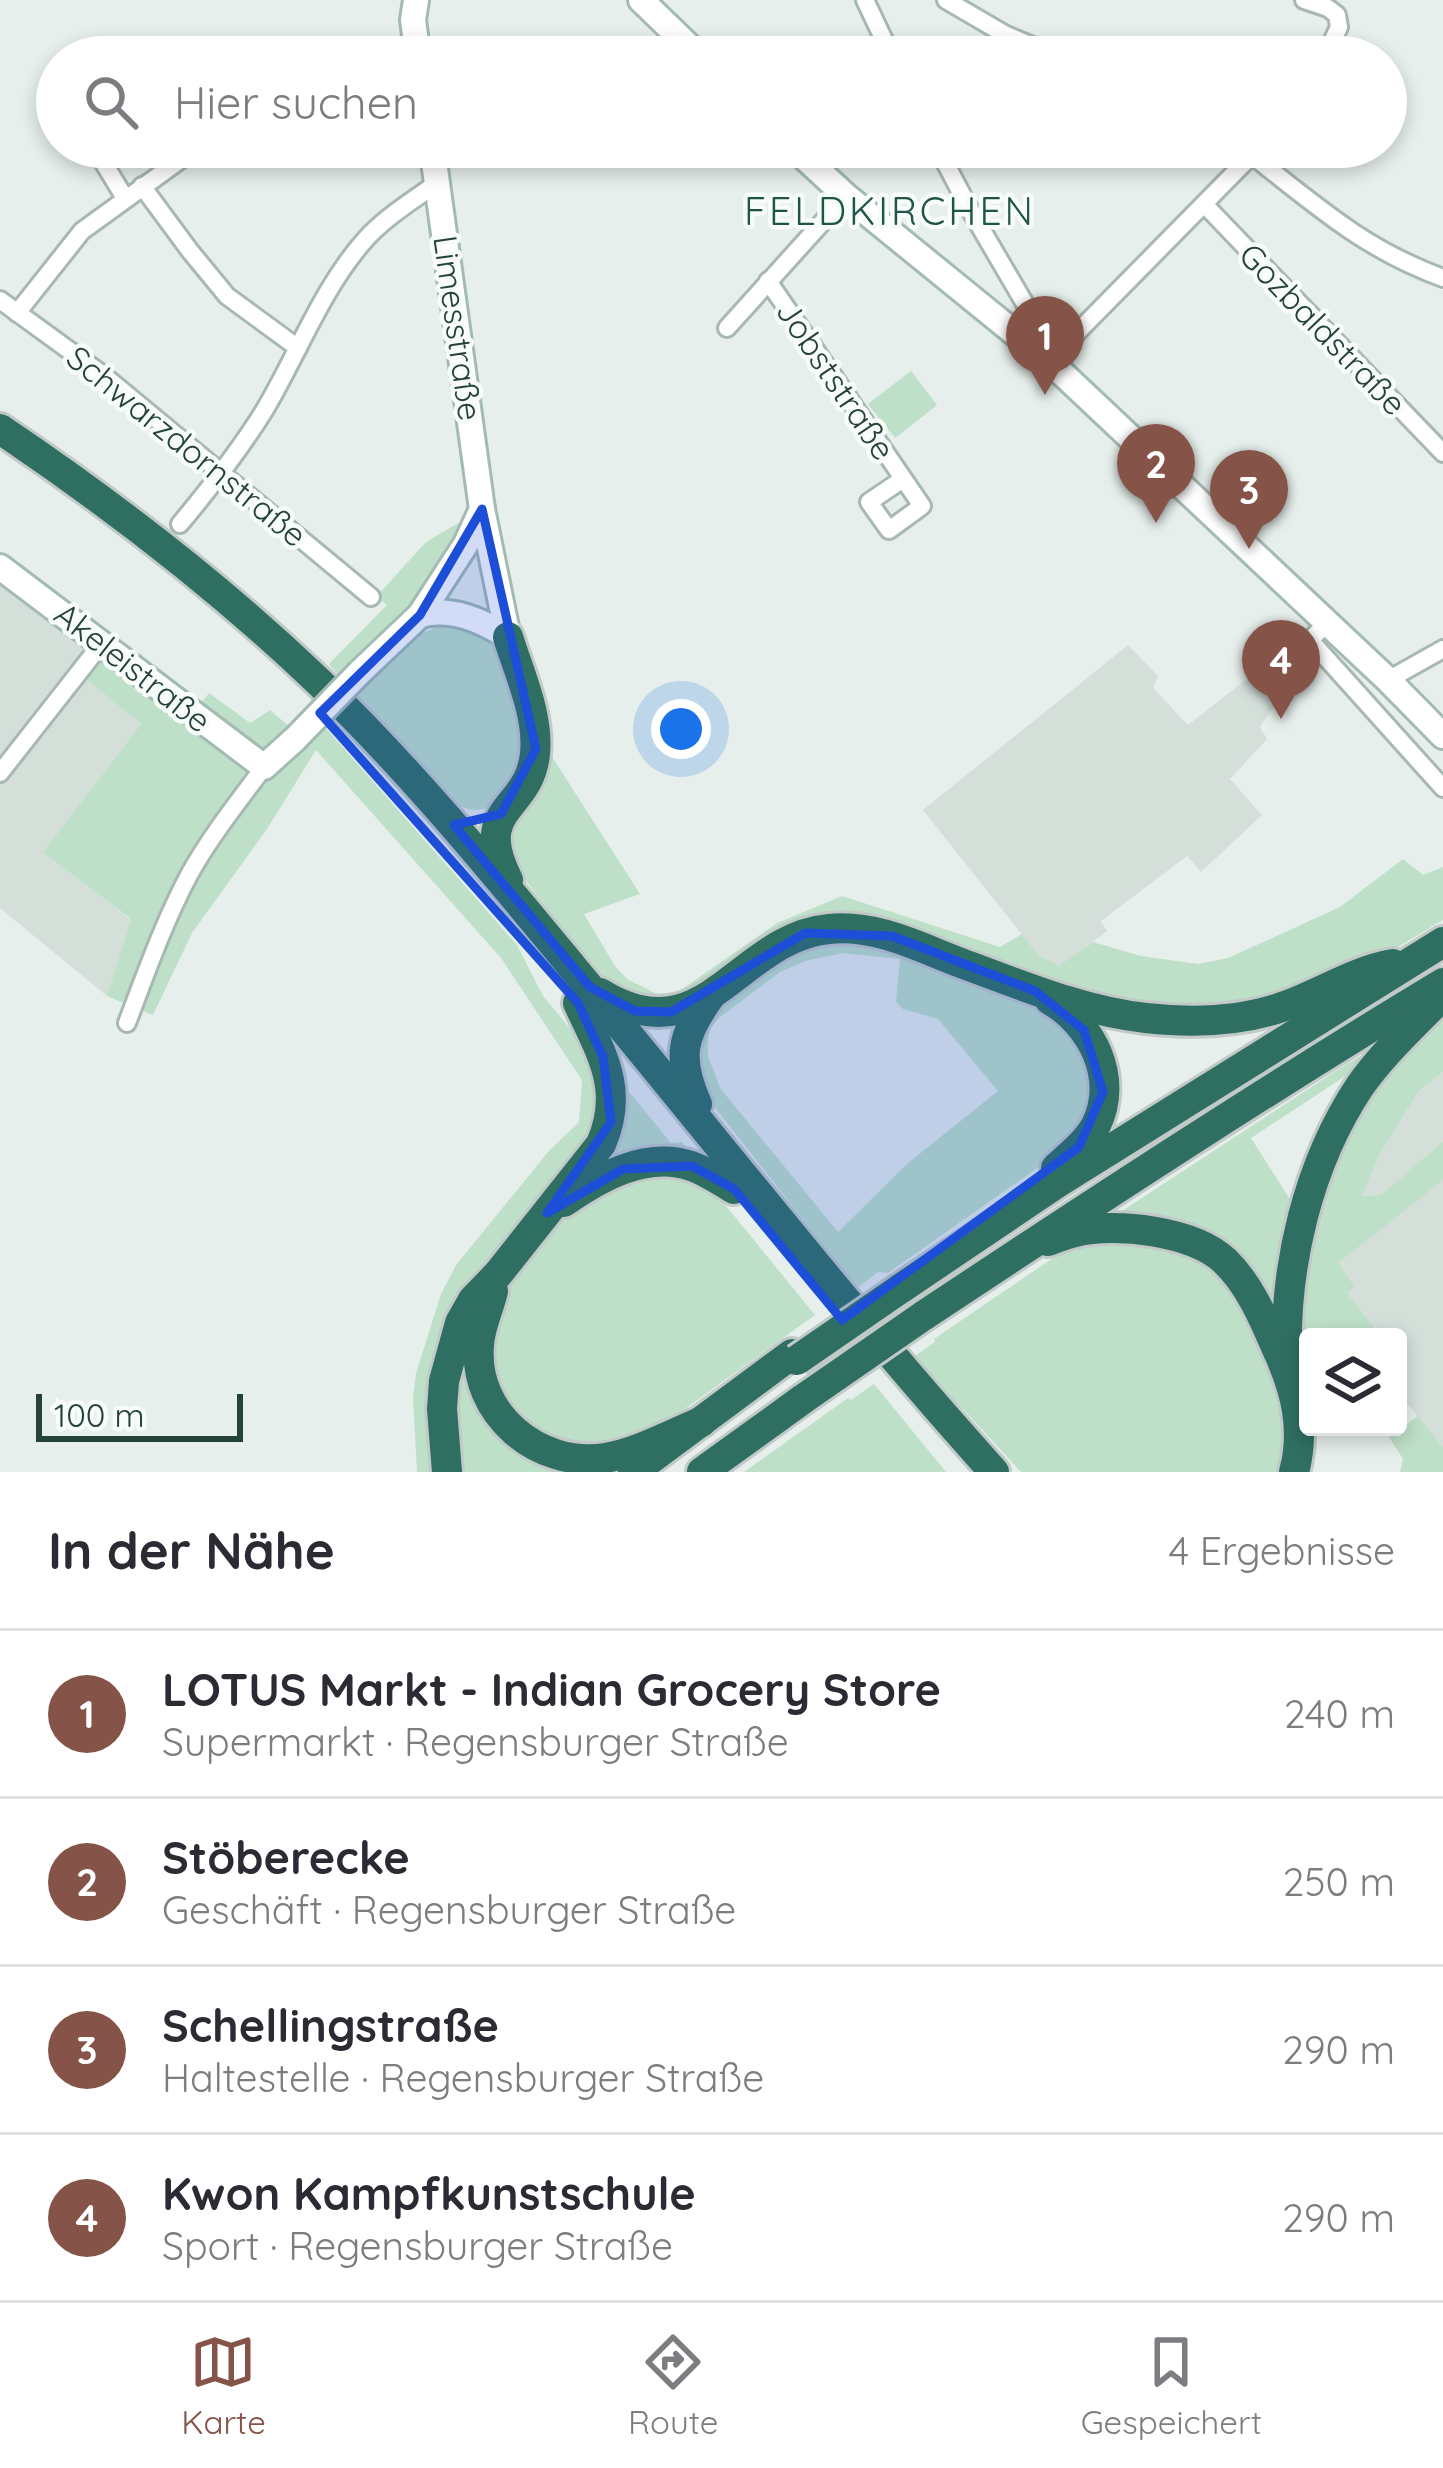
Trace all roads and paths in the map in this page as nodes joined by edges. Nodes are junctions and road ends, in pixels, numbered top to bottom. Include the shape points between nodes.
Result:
1 (416, 0) edge
2 (641, 0) edge
3 (865, 0) edge
4 (946, 0) edge
5 (1304, 0) edge
6 (415, 36) edge
7 (678, 36) edge
8 (882, 36) edge
9 (1008, 36) edge
10 (1335, 36) edge
11 (107, 168) edge
12 (168, 168) edge
13 (435, 168) edge
14 (816, 168) edge
15 (948, 168) edge
16 (1233, 168) edge
17 (1268, 168) edge
18 (437, 183) junction
19 (142, 186) junction
20 (846, 196) junction
21 (125, 198) junction
22 (1204, 204) junction
23 (1443, 278) edge
24 (768, 281) junction
25 (0, 300) edge
26 (16, 313) junction
27 (727, 328) dead end
28 (298, 348) junction
29 (1048, 361) junction
30 (0, 429) edge
31 (0, 452) edge
32 (1443, 453) edge
33 (222, 473) junction
34 (903, 479) dead end
35 (482, 509) junction
36 (180, 524) dead end
37 (0, 567) edge
38 (371, 597) dead end
39 (420, 615) junction
40 (1327, 623) junction
41 (508, 637) junction
42 (102, 643) junction
43 (1443, 649) edge
44 (1388, 680) junction
45 (1443, 736) edge
46 (265, 767) junction
47 (0, 773) edge
48 (1443, 788) edge
49 (443, 813) junction
50 (501, 814) junction
51 (523, 906) junction
52 (1440, 943) edge
53 (1393, 964) junction
54 (1443, 983) edge
55 (1035, 991) junction
56 (584, 995) junction
57 (711, 995) junction
58 (1443, 995) edge
59 (127, 1023) dead end
60 (709, 1131) junction
61 (734, 1189) junction
62 (1028, 1194) junction
63 (548, 1213) junction
64 (1020, 1251) junction
65 (498, 1274) junction
66 (897, 1287) junction
67 (795, 1357) junction
68 (1287, 1372) junction
69 (701, 1422) junction
70 (962, 1459) edge
71 (446, 1472) edge
72 (637, 1472) edge
73 (702, 1472) edge
74 (994, 1472) edge
75 (1003, 1472) edge
76 (1294, 1472) edge

1 - 6 street
2 - 7 street
3 - 8 street
4 - 9 street
5 - 10 street via 1337,15
11 - 21 street
12 - 19 street
13 - 18 street, Limesstraße
14 - 20 street
15 - 29 street via 1038,326
16 - 22 street
17 - 23 street via 1347,230
18 - 28 street via 361,245
18 - 35 street, Limesstraße
19 - 21 street
19 - 28 street via 227,296
20 - 24 street
20 - 29 street
21 - 26 street via 82,232
22 - 29 street
22 - 32 street, Gozbaldstraße
24 - 27 street
24 - 34 street, Jobststraße
25 - 26 street, Schwarzdornstraße
26 - 33 street, Schwarzdornstraße
28 - 33 street
29 - 40 street
30 - 49 highway via 245,615
31 - 56 highway via 160,569 306,698
33 - 36 street
33 - 38 street, Schwarzdornstraße
35 - 39 street
35 - 41 street, Limesstraße
37 - 42 street, Akeleistraße
39 - 41 street via 460,614
39 - 46 street, bridge
40 - 44 street
40 - 48 street via 1310,640
41 - 50 highway via 536,749 525,784
42 - 46 street, Akeleistraße
42 - 47 street
43 - 44 street
44 - 45 street
46 - 59 street via 190,874
49 - 50 highway
49 - 51 highway
50 - 51 highway via 495,852
51 - 56 highway
52 - 53 highway
52 - 66 highway
53 - 55 highway via 1282,1007 1215,1020 1114,1013
53 - 62 highway
54 - 64 highway
55 - 57 highway via 892,936 838,928 796,937
55 - 62 highway via 1084,1030 1103,1078 1095,1126
56 - 57 highway via 657,1014
56 - 60 highway
56 - 61 highway
56 - 63 highway via 611,1081 611,1122
57 - 60 highway via 683,1057
58 - 68 highway via 1362,1083 1322,1158 1292,1270
60 - 70 highway
61 - 63 highway via 692,1166 658,1161 601,1179
61 - 70 highway
62 - 66 highway
63 - 65 highway
64 - 68 highway via 1107,1229 1197,1244 1245,1286
64 - 73 highway, bridge
65 - 69 highway via 478,1346 480,1375 511,1429 559,1456 597,1459
65 - 71 highway via 460,1323 444,1381
66 - 67 highway, bridge
67 - 69 highway
67 - 72 highway
68 - 76 highway via 1300,1436
69 - 72 highway
70 - 74 highway
70 - 75 highway

